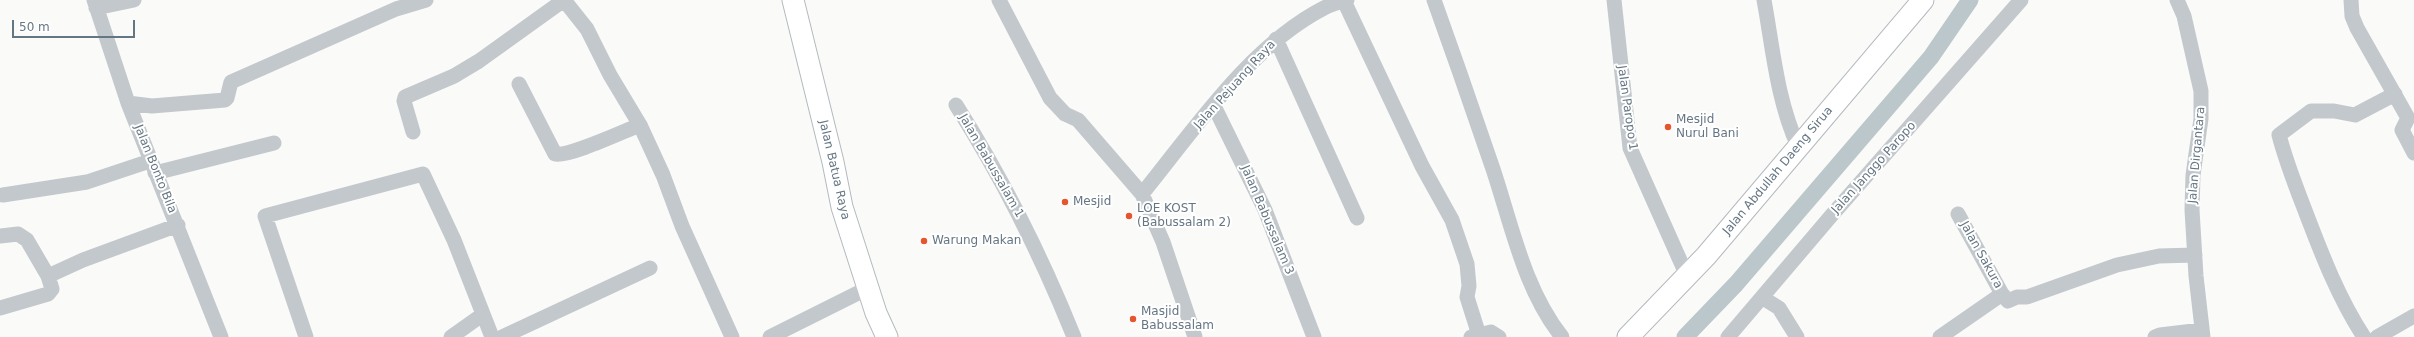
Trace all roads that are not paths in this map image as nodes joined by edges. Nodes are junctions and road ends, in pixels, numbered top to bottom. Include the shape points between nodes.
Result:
1 (134, 0) edge
2 (426, 0) edge
3 (793, 0) edge
4 (999, 0) edge
5 (1346, 0) edge
6 (1434, 0) edge
7 (1614, 0) edge
8 (1764, 0) edge
9 (1922, 0) edge
10 (2021, 0) edge
11 (2177, 0) edge
12 (2351, 0) edge
13 (95, 4) edge
14 (1276, 39) junction
15 (519, 84) dead end
16 (2395, 94) junction
17 (128, 103) junction
18 (956, 104) dead end
19 (1214, 106) junction
20 (640, 125) junction
21 (413, 132) dead end
22 (274, 143) dead end
23 (1798, 146) junction
24 (2414, 153) edge
25 (153, 167) junction
26 (1142, 194) junction
27 (3, 195) dead end
28 (1958, 214) dead end
29 (1357, 218) dead end
30 (178, 225) junction
31 (0, 236) edge
32 (2194, 255) junction
33 (650, 268) dead end
34 (48, 276) junction
35 (1688, 276) junction
36 (868, 288) junction
37 (2002, 294) junction
38 (1763, 298) junction
39 (0, 308) edge
40 (482, 315) junction
41 (2414, 316) edge
42 (2203, 334) edge
43 (1475, 336) edge
44 (219, 337) edge
45 (306, 337) edge
46 (451, 337) edge
47 (492, 337) edge
48 (502, 337) edge
49 (732, 337) edge
50 (770, 337) edge
51 (887, 337) edge
52 (1074, 337) edge
53 (1195, 337) edge
54 (1314, 337) edge
55 (1499, 337) edge
56 (1562, 337) edge
57 (1628, 337) edge
58 (1728, 337) edge
59 (1797, 337) edge
60 (1940, 337) edge
61 (2155, 337) edge
62 (2364, 337) edge
63 (2377, 337) edge

1 - 13 street
2 - 17 street via 396,9 231,82 228,98 225,100 152,106
3 - 36 main road, Jalan Batua Raya via 842,207
4 - 26 street via 1050,98 1065,114 1078,120
5 - 14 street, Jalan Pejuang Raya via 1325,7
5 - 43 street via 1422,166 1452,220 1467,264 1468,297
6 - 56 street via 1494,170 1516,245 1543,307
7 - 35 street, Jalan Paropo 1 via 1630,148
8 - 23 street via 1778,84 1789,127
9 - 23 main road, Jalan Abdullah Daeng Sirua
10 - 38 street, Jalan Janggo Paropo via 1831,216
11 - 32 street, Jalan Dirgantara via 2184,16 2201,91 2201,119 2193,175
12 - 16 street via 2352,16 2357,28
13 - 17 street, Jalan Bonto Bila
14 - 19 street, Jalan Pejuang Raya
14 - 29 street
15 - 20 street via 555,154 568,152
16 - 24 street via 2408,118 2402,130
16 - 62 street via 2355,115 2334,111 2312,111 2279,135 2284,155 2321,252 2353,320
17 - 25 street, Jalan Bonto Bila
18 - 52 street, Jalan Babussalam 1 via 1020,214
19 - 26 street, Jalan Pejuang Raya
19 - 54 street, Jalan Babussalam 3 via 1264,210
20 - 21 street via 613,81 587,29 564,0 479,61 454,76 405,97
20 - 49 street
22 - 25 street
23 - 35 main road, Jalan Abdullah Daeng Sirua
25 - 27 street via 87,182
25 - 30 street, Jalan Bonto Bila
26 - 53 street via 1163,242
28 - 37 street, Jalan Sakura
30 - 34 street via 83,260
30 - 44 street, Jalan Bonto Bila
31 - 34 street via 18,234 27,240
32 - 37 street via 2159,256 2117,265 2027,297 2008,300
32 - 42 street, Jalan Dirgantara
33 - 48 street
34 - 39 street via 52,289 48,294
35 - 57 main road, Jalan Abdullah Daeng Sirua
36 - 50 street
36 - 51 main road, Jalan Batua Raya
37 - 60 street, Jalan Sakura
38 - 58 street, Jalan Janggo Paropo
38 - 59 street via 1779,308
40 - 45 street via 454,240 423,174 265,216
40 - 46 street
40 - 47 street
41 - 63 street
42 - 61 street via 2160,334
43 - 55 street via 1491,332

